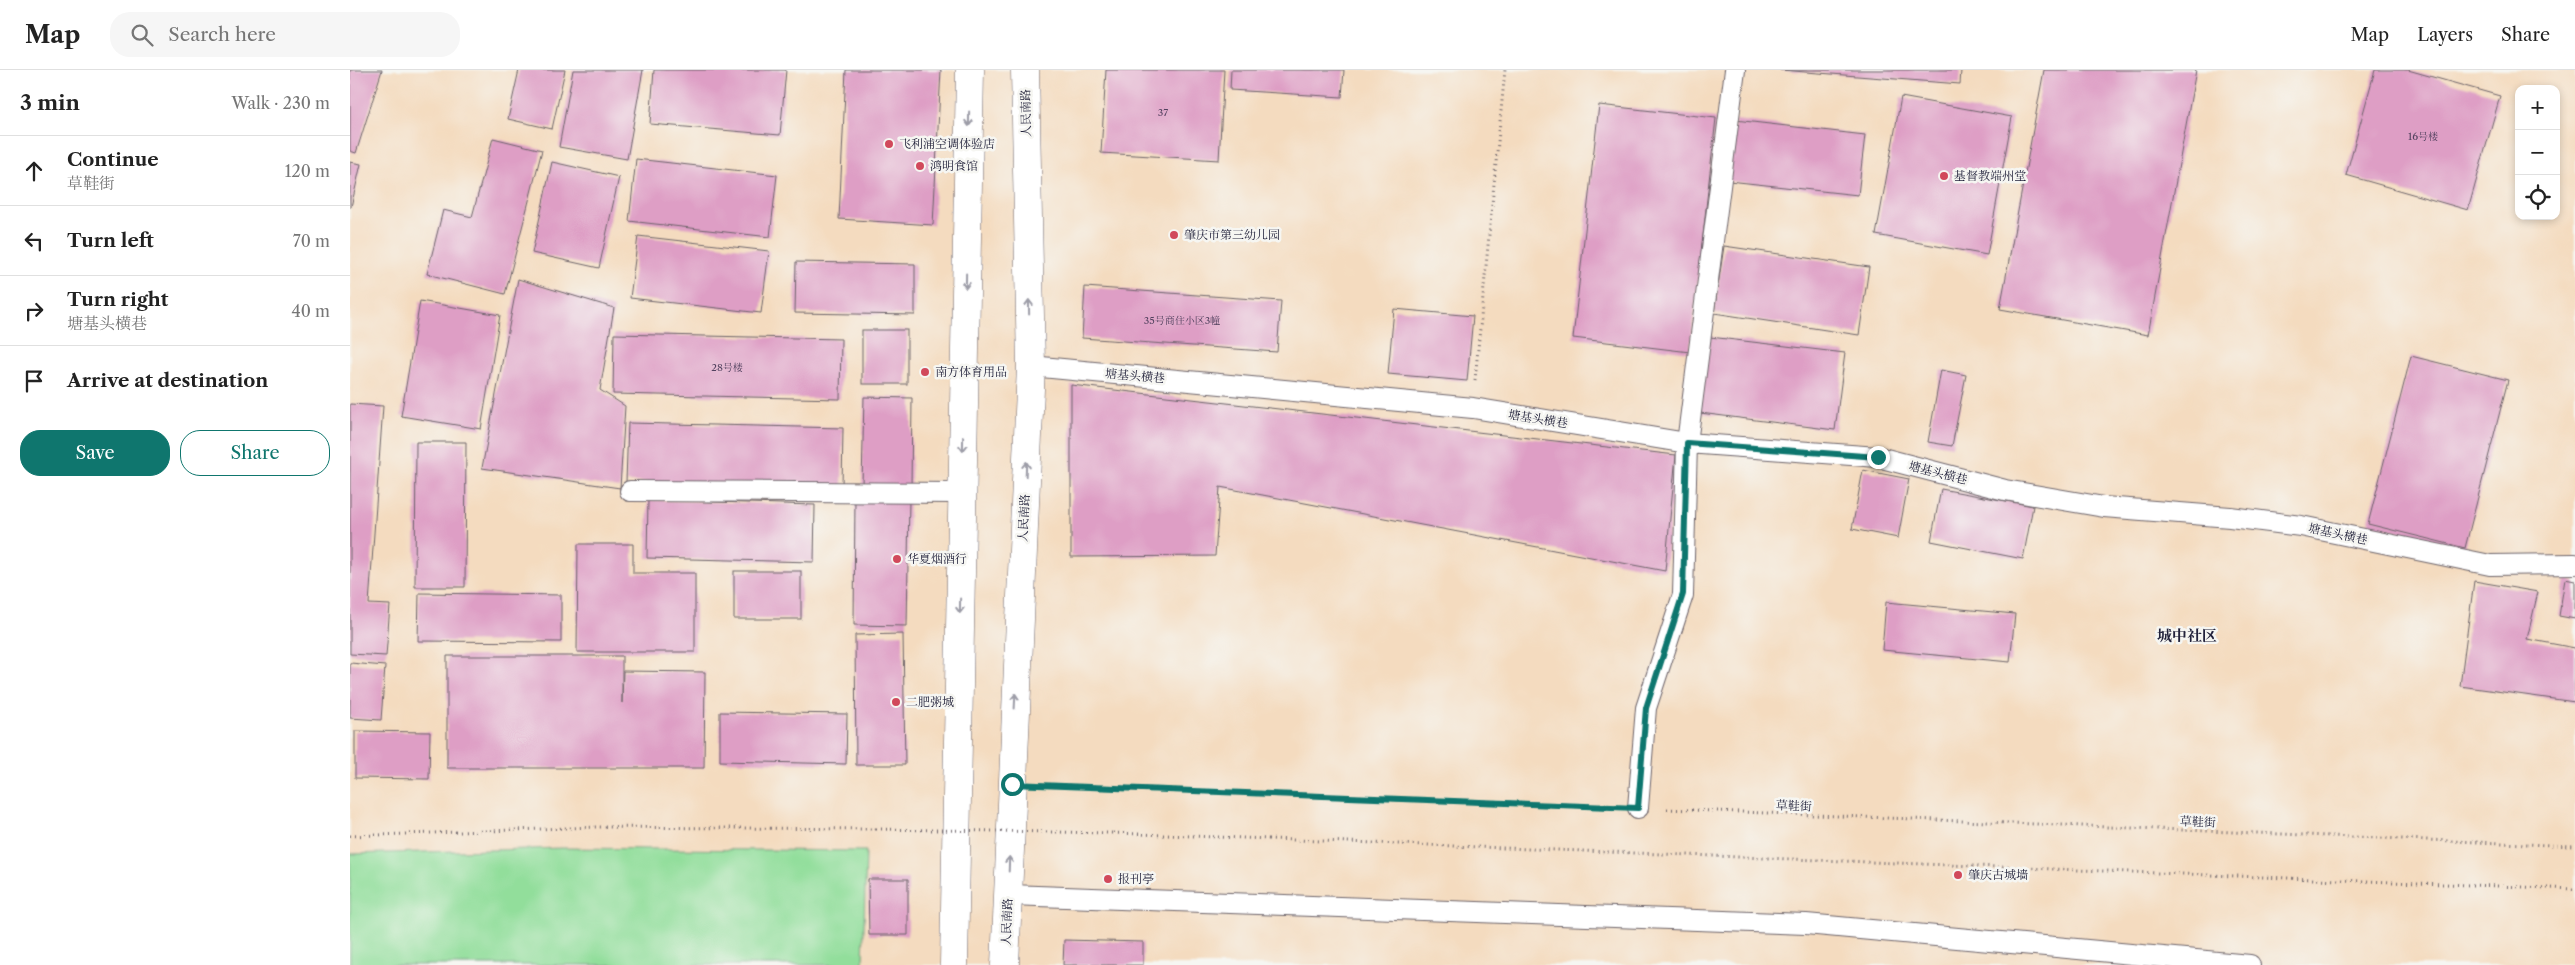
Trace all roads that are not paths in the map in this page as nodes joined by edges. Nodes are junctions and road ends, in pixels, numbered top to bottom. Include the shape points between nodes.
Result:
1 (970, 70) edge
2 (1025, 70) edge
3 (1735, 70) edge
4 (1030, 366) junction
5 (1687, 443) junction
6 (630, 491) dead end
7 (962, 493) junction
8 (2575, 564) edge
9 (1638, 808) road end
10 (1008, 895) junction
11 (954, 965) edge
12 (1005, 965) edge
13 (2250, 965) edge

1 -> 7 main road
4 -> 2 main road, 人民南路
3 - 5 lane
4 - 5 lane, 塘基头横巷 via 1473,408
10 -> 4 main road, 人民南路
5 - 8 lane, 塘基头横巷 via 1878,457 2005,490 2104,507 2301,526 2490,565
5 - 9 lane via 1683,594 1646,708
6 - 7 lane
7 -> 11 main road
10 - 12 main road, 人民南路
10 - 13 lane via 1806,924

